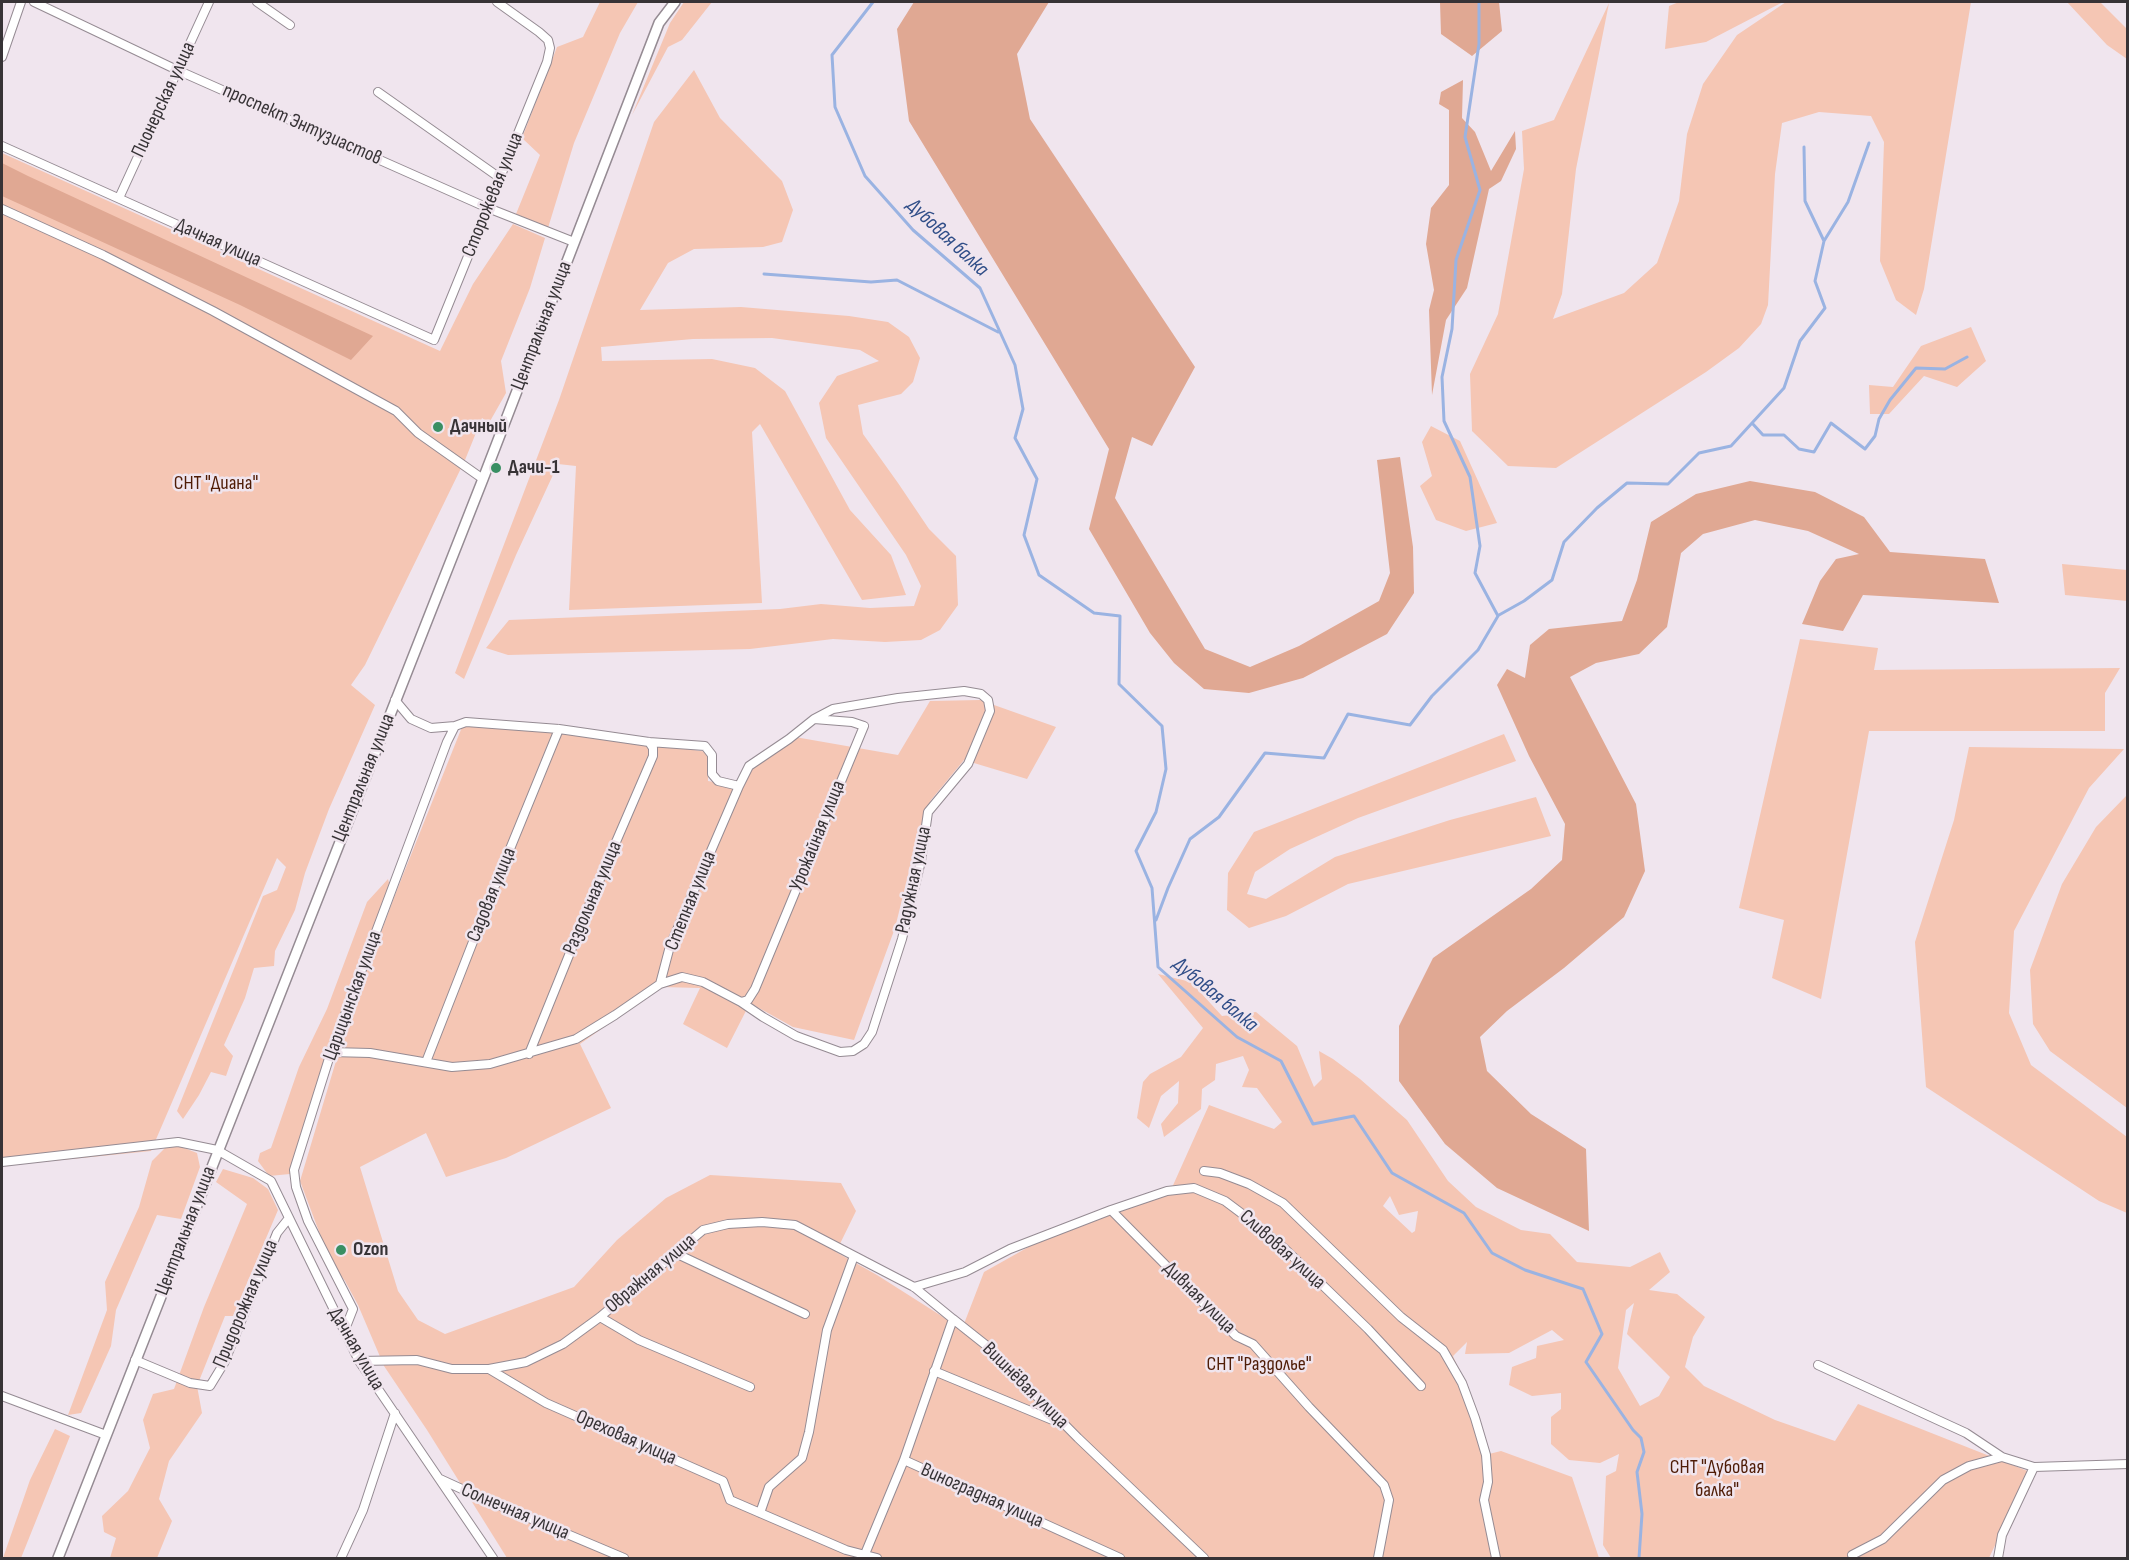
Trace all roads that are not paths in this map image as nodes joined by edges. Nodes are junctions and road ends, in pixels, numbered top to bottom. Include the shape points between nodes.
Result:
1 (21, 2) edge
2 (34, 2) edge
3 (209, 2) edge
4 (257, 2) edge
5 (497, 2) edge
6 (675, 2) edge
7 (290, 25) dead end
8 (2, 57) edge
9 (177, 70) junction
10 (378, 92) dead end
11 (2, 146) edge
12 (500, 178) junction
13 (119, 198) junction
14 (488, 208) junction
15 (2, 209) edge
16 (574, 242) junction
17 (434, 340) joint
18 (483, 479) junction
19 (395, 700) junction
20 (814, 719) junction
21 (455, 726) junction
22 (559, 729) junction
23 (649, 742) junction
24 (739, 786) junction
25 (660, 984) junction
26 (741, 1002) junction
27 (331, 1052) junction
28 (529, 1054) junction
29 (426, 1062) junction
30 (217, 1150) junction
31 (2, 1162) edge
32 (1204, 1171) dead end
33 (1111, 1210) junction
34 (289, 1218) junction
35 (675, 1253) junction
36 (854, 1256) junction
37 (914, 1287) junction
38 (806, 1314) dead end
39 (600, 1317) junction
40 (953, 1319) junction
41 (344, 1332) junction
42 (135, 1360) junction
43 (359, 1361) junction
44 (1818, 1365) dead end
45 (489, 1369) junction
46 (934, 1371) junction
47 (1421, 1386) dead end
48 (750, 1387) dead end
49 (2, 1396) edge
50 (394, 1413) junction
51 (1066, 1426) junction
52 (106, 1435) junction
53 (2002, 1457) junction
54 (904, 1460) junction
55 (2127, 1464) edge
56 (2034, 1467) junction
57 (439, 1478) junction
58 (760, 1513) junction
59 (865, 1554) junction
60 (1851, 1555) dead end
61 (58, 1558) edge
62 (341, 1558) edge
63 (494, 1558) edge
64 (624, 1558) edge
65 (877, 1558) edge
66 (1120, 1558) edge
67 (1204, 1558) edge
68 (1378, 1558) edge
69 (1496, 1558) edge
70 (1998, 1558) edge

1 - 8 street
2 - 9 street, проспект Энтузиастов
3 - 9 street, Пионерская улица
4 - 7 street
5 - 12 street, Сторожевая улица via 539,32 550,48
6 - 16 street, Центральная улица via 659,23
9 - 13 street, Пионерская улица
9 - 14 street, проспект Энтузиастов
10 - 12 street
11 - 13 street, Дачная улица
12 - 14 street, Сторожевая улица
13 - 17 street, Дачная улица
14 - 16 street, проспект Энтузиастов
14 - 17 street, Сторожевая улица
15 - 18 street via 213,311 396,411 417,433
16 - 18 street, Центральная улица
18 - 19 street, Центральная улица
19 - 21 street via 411,719 431,728
19 - 30 street, Центральная улица
20 - 24 street via 749,766
20 - 26 street, Урожайная улица via 864,726 755,989 748,1000
20 - 26 street, Радужная улица via 833,709 964,691 981,694 988,700 990,711 968,764 928,812 902,939 872,1032 864,1044 853,1051 840,1052 796,1035
21 - 22 street via 465,722
21 - 27 street, Царицынская улица
22 - 23 street
22 - 29 street, Садовая улица
23 - 24 street via 705,746 712,755 712,774 718,781
23 - 28 street, Раздольная улица via 653,756
24 - 25 street, Степная улица via 670,946
25 - 26 street via 682,977 703,981
25 - 28 street via 576,1039
27 - 29 street via 370,1053
27 - 41 street, Царицынская улица via 294,1170 308,1221 353,1309
28 - 29 street via 490,1064 452,1067
30 - 31 street, Дачная улица via 178,1142
30 - 34 street, Дачная улица via 271,1181
30 - 42 street, Центральная улица
32 - 69 street via 1249,1184 1283,1203 1401,1317 1443,1350 1476,1418 1485,1455 1488,1482 1484,1500
33 - 37 street via 1010,1249 965,1272
33 - 47 street, Сливовая улица via 1167,1191 1194,1188 1225,1201 1284,1248
33 - 68 street, Дивная улица via 1236,1336 1253,1344 1384,1485 1389,1500
34 - 41 street, Дачная улица
34 - 42 street, Придорожная улица via 277,1233 224,1363 210,1386 190,1383
35 - 36 street, Овражная улица via 703,1230 762,1222 795,1225
35 - 38 street
35 - 39 street, Овражная улица
36 - 37 street, Овражная улица
36 - 58 street via 827,1330 802,1458 769,1487
37 - 40 street, Вишнёвая улица
39 - 45 street, Овражная улица via 563,1344 526,1362
39 - 48 street via 639,1340
40 - 46 street
40 - 51 street, Вишнёвая улица via 987,1346
41 - 43 street, Дачная улица
42 - 52 street, Центральная улица
43 - 45 street via 417,1360 452,1369
43 - 50 street, Дачная улица
44 - 53 street via 1966,1433
45 - 58 street, Ореховая улица via 546,1402 723,1481 730,1500
46 - 51 street
46 - 54 street
49 - 52 street
50 - 57 street, Дачная улица
50 - 62 street via 363,1510
51 - 67 street, Вишнёвая улица
52 - 61 street, Центральная улица
53 - 56 street
53 - 60 street via 1943,1479 1883,1539
54 - 59 street, Виноградная улица
54 - 66 street, Виноградная улица
55 - 56 street
56 - 70 street via 2002,1535
57 - 63 street, Дачная улица
57 - 64 street, Солнечная улица
58 - 59 street, Ореховая улица via 846,1550
59 - 65 street, Ореховая улица

